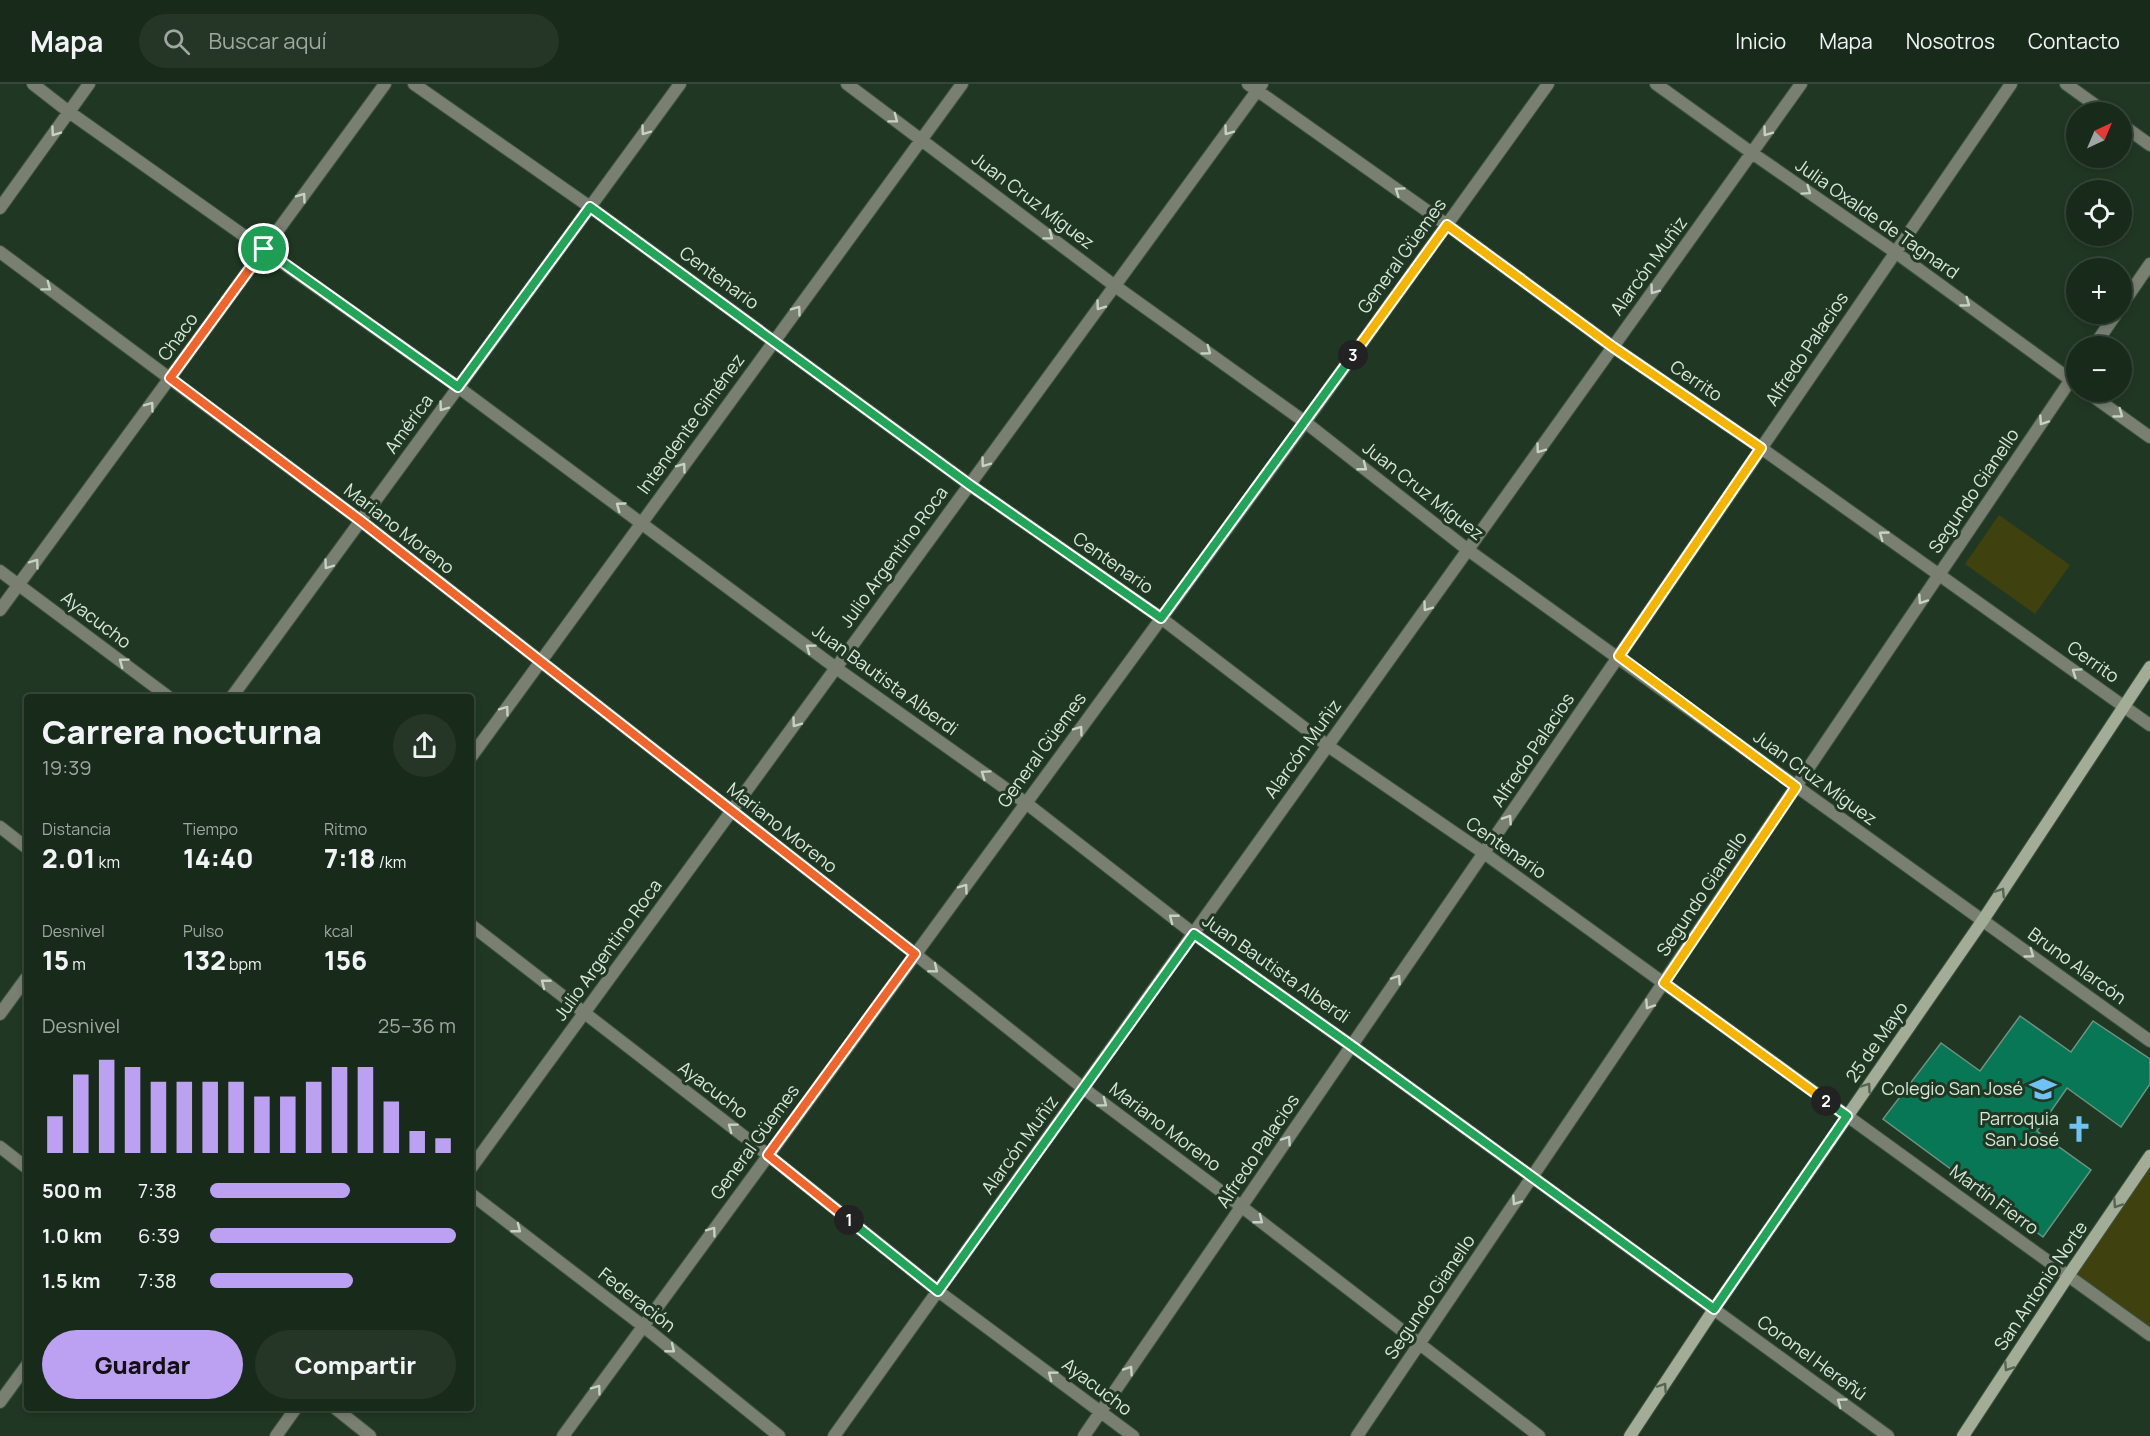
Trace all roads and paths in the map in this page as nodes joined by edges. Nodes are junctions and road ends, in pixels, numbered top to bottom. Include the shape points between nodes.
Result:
1 (33, 84) edge
2 (89, 84) edge
3 (385, 84) edge
4 (414, 84) edge
5 (680, 84) edge
6 (847, 84) edge
7 (962, 84) edge
8 (1548, 84) edge
9 (1656, 84) edge
10 (1801, 84) edge
11 (2012, 84) edge
12 (2066, 84) edge
13 (1256, 86) edge
14 (2091, 102) edge
15 (69, 112) junction
16 (2132, 132) edge
17 (921, 139) junction
18 (2150, 145) edge
19 (1752, 153) junction
20 (590, 207) junction
21 (0, 208) edge
22 (1447, 225) junction
23 (264, 249) junction
24 (0, 252) edge
25 (1895, 252) junction
26 (2150, 264) edge
27 (1115, 286) junction
28 (2132, 290) edge
29 (774, 341) junction
30 (1613, 347) junction
31 (2066, 372) edge
32 (170, 378) junction
33 (458, 387) junction
34 (2066, 390) edge
35 (2101, 402) edge
36 (1305, 422) junction
37 (2150, 437) edge
38 (1761, 448) junction
39 (970, 485) junction
40 (361, 521) junction
41 (642, 522) junction
42 (1468, 550) junction
43 (0, 571) edge
44 (1939, 575) junction
45 (19, 585) junction
46 (0, 610) edge
47 (1161, 618) junction
48 (1619, 656) junction
49 (541, 661) junction
50 (2150, 667) edge
51 (836, 668) junction
52 (165, 694) edge
53 (234, 694) edge
54 (2124, 706) junction
55 (2150, 725) edge
56 (1328, 746) junction
57 (474, 753) edge
58 (1796, 787) junction
59 (1026, 803) junction
60 (731, 812) junction
61 (0, 828) edge
62 (24, 846) edge
63 (1484, 853) junction
64 (1983, 920) junction
65 (474, 927) edge
66 (1194, 934) junction
67 (915, 954) junction
68 (24, 981) edge
69 (1664, 983) junction
70 (0, 1014) edge
71 (584, 1014) junction
72 (2150, 1041) edge
73 (1352, 1046) junction
74 (1083, 1088) junction
75 (1847, 1116) junction
76 (0, 1147) edge
77 (768, 1155) junction
78 (2150, 1156) edge
79 (474, 1164) edge
80 (24, 1166) edge
81 (1532, 1178) junction
82 (474, 1196) edge
83 (1242, 1207) junction
84 (2068, 1276) junction
85 (938, 1291) junction
86 (1714, 1309) junction
87 (643, 1326) junction
88 (2150, 1335) edge
89 (1419, 1345) junction
90 (24, 1369) edge
91 (0, 1402) edge
92 (294, 1411) edge
93 (339, 1411) edge
94 (1101, 1412) junction
95 (276, 1436) edge
96 (370, 1436) edge
97 (563, 1436) edge
98 (779, 1436) edge
99 (834, 1436) edge
100 (1084, 1436) edge
101 (1132, 1436) edge
102 (1357, 1436) edge
103 (1539, 1436) edge
104 (1630, 1436) edge
105 (1888, 1436) edge
106 (1963, 1436) edge

1 - 15 street, Juan Bautista Alberdi
2 - 15 street
23 -> 3 street, Chaco
4 - 20 street, Centenario
5 -> 20 street, América
6 -> 17 street, Juan Cruz Míguez
7 - 17 street, Intendente Giménez
8 - 22 street, General Güemes
9 - 19 street, Julia Oxalde de Tagnard
10 -> 19 street, Alarcón Muñiz
11 - 25 street, Alfredo Palacios
12 - 14 street
22 -> 13 street, Cerrito
13 -> 27 street, Julio Argentino Roca
15 -> 21 street
15 - 23 street, Juan Bautista Alberdi
16 - 18 street
17 -> 27 street, Juan Cruz Míguez
29 -> 17 street, Intendente Giménez
19 -> 25 street, Julia Oxalde de Tagnard
19 -> 30 street, Alarcón Muñiz
20 - 29 street, Centenario
20 - 33 street, América
22 - 30 street, Cerrito
22 - 36 street, General Güemes
23 - 32 street, Chaco
23 - 33 street, Juan Bautista Alberdi
24 -> 32 street, Mariano Moreno
25 -> 31 street, Julia Oxalde de Tagnard
25 - 38 street, Alfredo Palacios
26 - 28 street
27 -> 36 street, Juan Cruz Míguez
27 -> 39 street, Julio Argentino Roca
29 - 39 street, Centenario
41 -> 29 street, Intendente Giménez
30 - 38 street, Cerrito
30 -> 42 street, Alarcón Muñiz
32 - 40 street, Mariano Moreno
45 -> 32 street, Chaco
33 -> 40 street, América
41 -> 33 street, Juan Bautista Alberdi
34 -> 44 street, Segundo Gianello
35 -> 37 street
36 -> 42 street, Juan Cruz Míguez
36 - 47 street, General Güemes
44 -> 38 street, Cerrito
38 - 48 street, Alfredo Palacios
39 - 47 street, Centenario
39 - 51 street, Julio Argentino Roca
40 - 49 street, Mariano Moreno
40 -> 53 street, América
41 - 49 street, Intendente Giménez
51 -> 41 street, Juan Bautista Alberdi
42 - 48 street, Juan Cruz Míguez
42 -> 56 street, Alarcón Muñiz
43 - 45 street, Ayacucho
54 -> 44 street, Cerrito
44 -> 58 street, Segundo Gianello
45 - 46 street, Chaco
52 -> 45 street, Ayacucho
47 - 56 street, Centenario
59 -> 47 street, General Güemes
48 - 58 street, Juan Cruz Míguez
63 -> 48 street, Alfredo Palacios
57 -> 49 street, Intendente Giménez
49 - 60 street, Mariano Moreno
50 - 54 street, 25 de Mayo
59 -> 51 street, Juan Bautista Alberdi
51 -> 60 street, Julio Argentino Roca
54 - 55 street, Cerrito
64 -> 54 street, 25 de Mayo
56 - 63 street, Centenario
56 - 66 street, Alarcón Muñiz
58 - 64 street, Juan Cruz Míguez
58 - 69 street, Segundo Gianello
66 -> 59 street, Juan Bautista Alberdi
67 -> 59 street, General Güemes
60 - 67 street, Mariano Moreno
60 - 71 street, Julio Argentino Roca
61 - 62 street
63 - 69 street, Centenario
73 -> 63 street, Alfredo Palacios
64 -> 72 street, Bruno Alarcón
75 -> 64 street, 25 de Mayo
71 -> 65 street, Ayacucho
66 - 73 street, Juan Bautista Alberdi
66 - 74 street, Alarcón Muñiz
67 -> 74 street, Mariano Moreno
67 - 77 street, General Güemes
68 - 70 street
69 - 75 street, Centenario
69 -> 81 street, Segundo Gianello
77 -> 71 street, Ayacucho
71 - 79 street, Julio Argentino Roca
73 - 81 street, Juan Bautista Alberdi
83 -> 73 street, Alfredo Palacios
74 -> 83 street, Mariano Moreno
74 - 85 street, Alarcón Muñiz
75 - 84 street, Martín Fierro
75 - 86 street, 25 de Mayo
76 - 80 street
77 - 85 street, Ayacucho
87 -> 77 street, General Güemes
78 -> 84 street, San Antonio Norte
81 - 86 street, Juan Bautista Alberdi
81 -> 89 street, Segundo Gianello
82 -> 87 street, Federación
83 -> 89 street, Mariano Moreno
94 -> 83 street, Alfredo Palacios
84 - 88 street, Martín Fierro
84 -> 106 street, San Antonio Norte
94 -> 85 street, Ayacucho
85 - 99 street, Alarcón Muñiz
104 -> 86 street, 25 de Mayo
105 -> 86 street, Coronel Hereñú
97 -> 87 street, General Güemes
87 -> 98 street, Federación
89 - 102 street, Segundo Gianello
89 - 103 street, Mariano Moreno
90 - 91 street
92 - 95 street
93 - 96 street
94 - 100 street, Alfredo Palacios
94 - 101 street, Ayacucho

